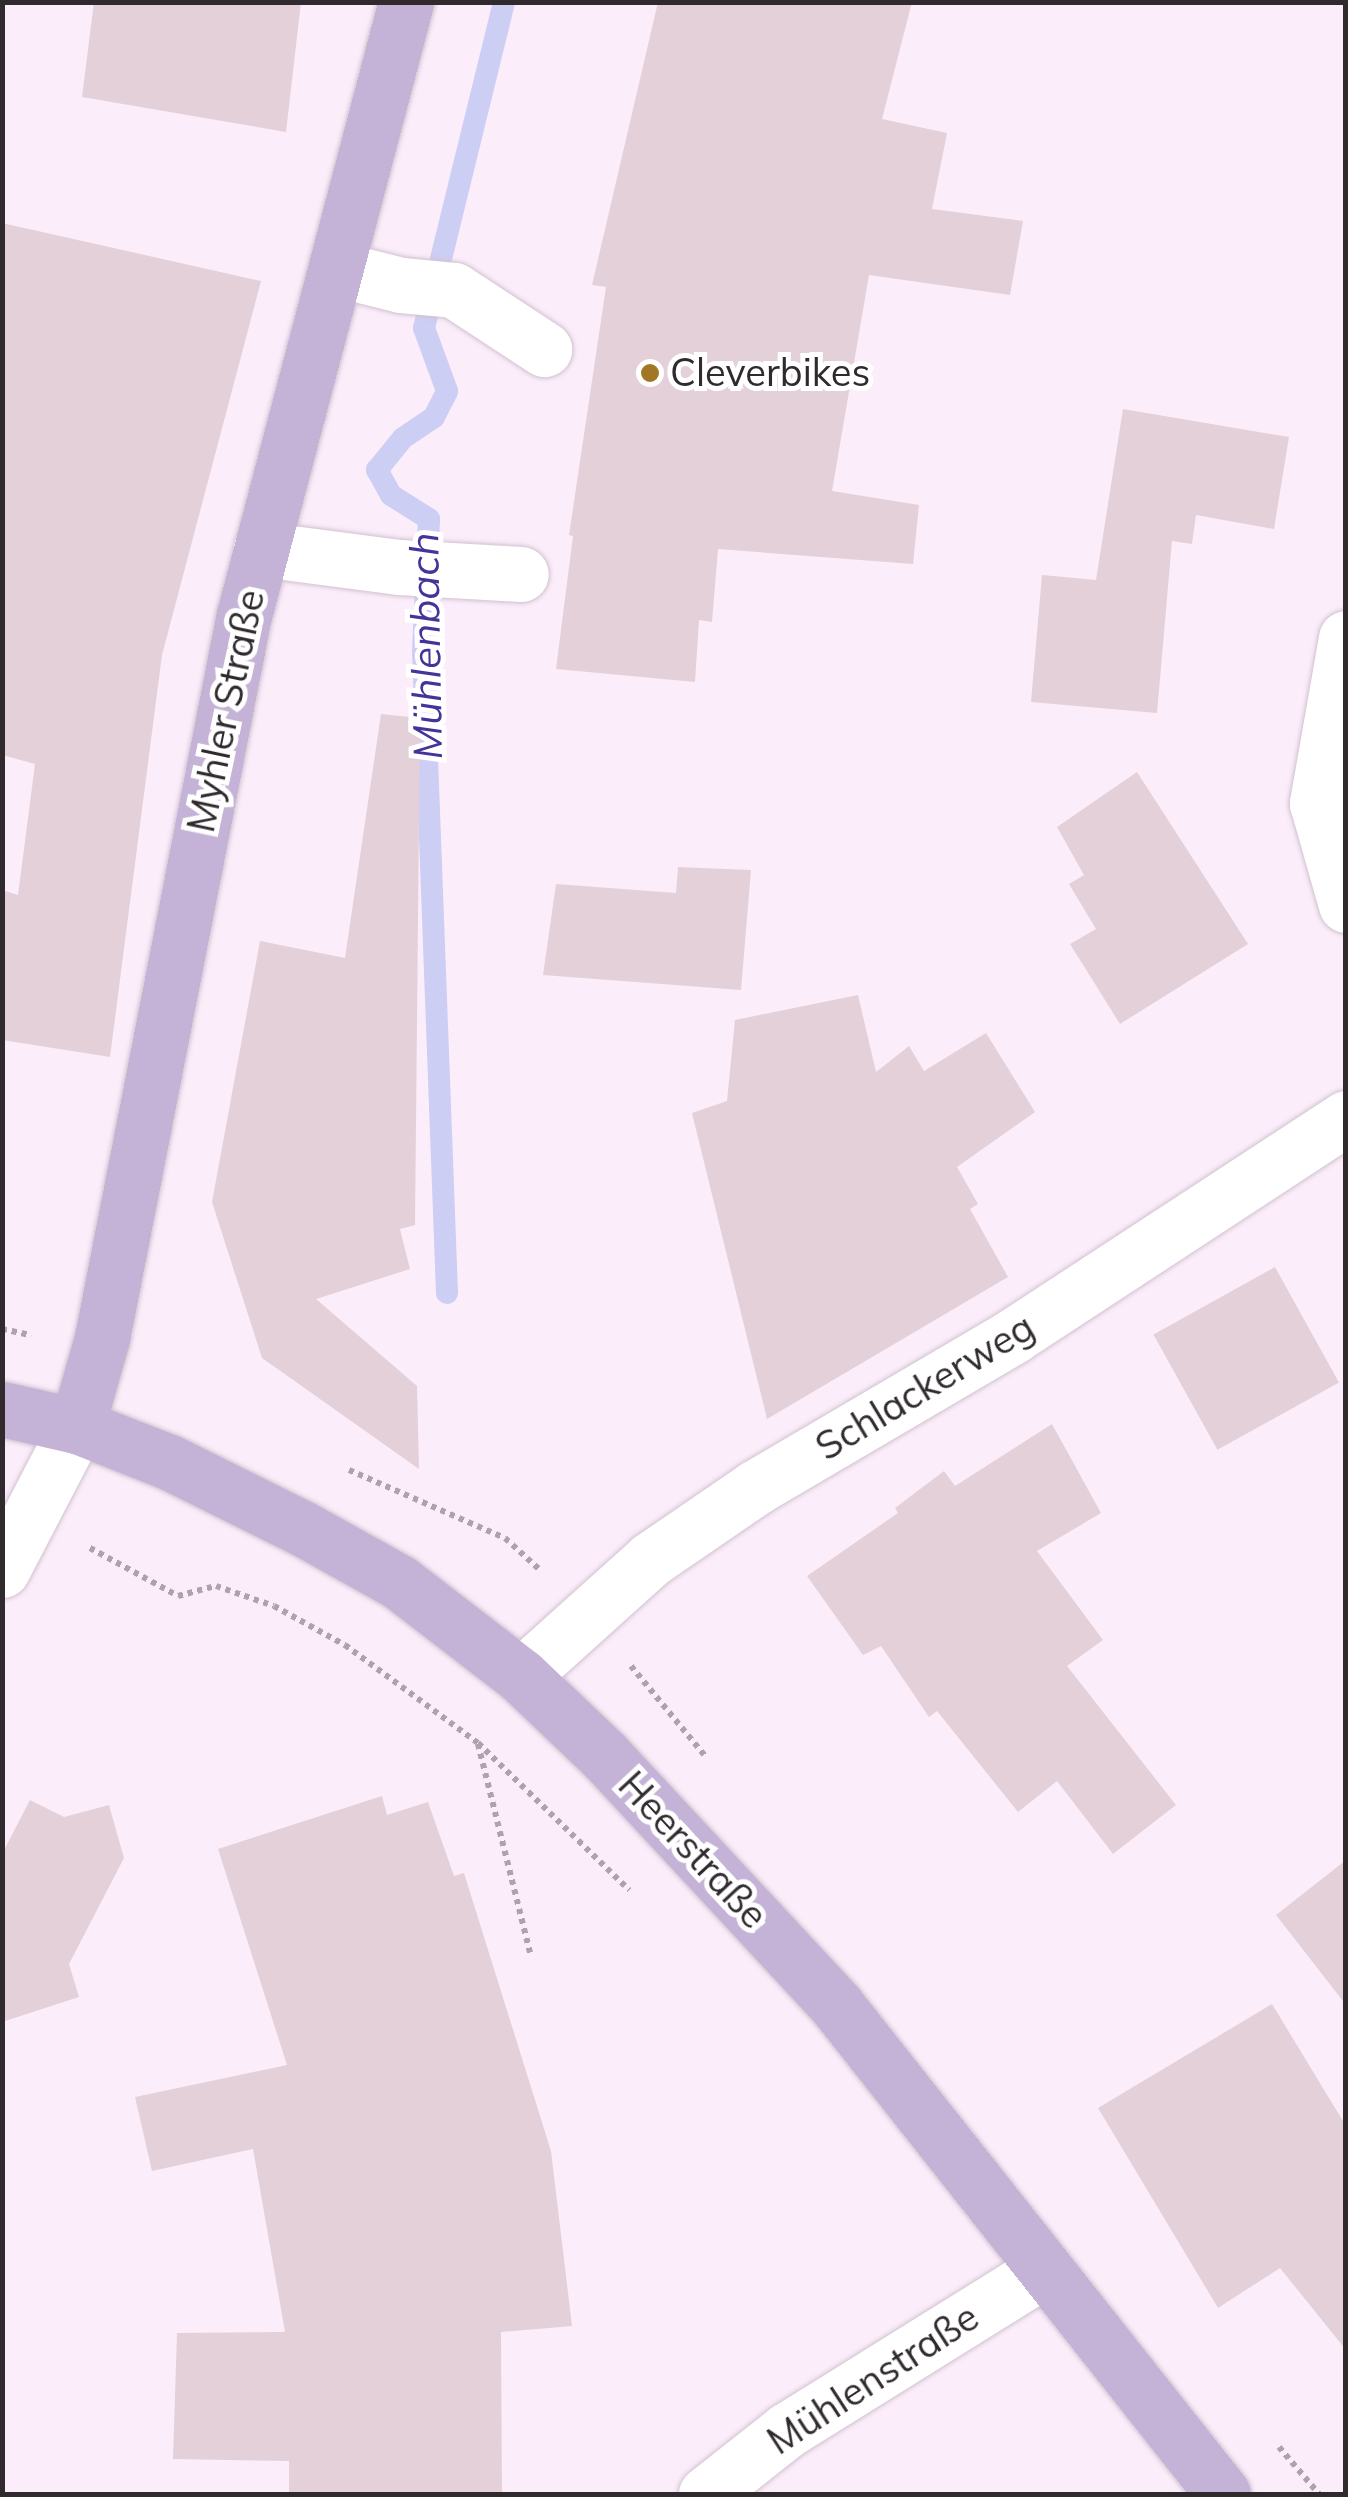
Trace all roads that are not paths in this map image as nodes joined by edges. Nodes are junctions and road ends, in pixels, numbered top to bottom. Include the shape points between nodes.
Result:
1 (406, 2) edge
2 (337, 268) junction
3 (544, 349) dead end
4 (261, 548) junction
5 (521, 574) dead end
6 (1346, 638) edge
7 (1346, 905) edge
8 (1346, 1118) edge
9 (2, 1408) edge
10 (77, 1426) junction
11 (2, 1570) edge
12 (520, 1676) junction
13 (1044, 2270) junction
14 (706, 2494) edge
15 (1223, 2494) edge

1 - 2 main road, Myhler Straße
2 - 3 street via 427,288
2 - 4 main road, Myhler Straße
4 - 5 street
4 - 10 main road, Myhler Straße via 102,1338
6 - 7 street via 1317,803
8 - 12 street, Schlackerweg via 1013,1336 756,1488 651,1559
9 - 10 main road, Heerstraße
10 - 11 street
10 - 12 main road, Heerstraße via 169,1462 400,1582
12 - 13 main road, Heerstraße via 605,1756 837,2006
13 - 14 street, Mühlenstraße via 787,2430
13 - 15 main road, Heerstraße

